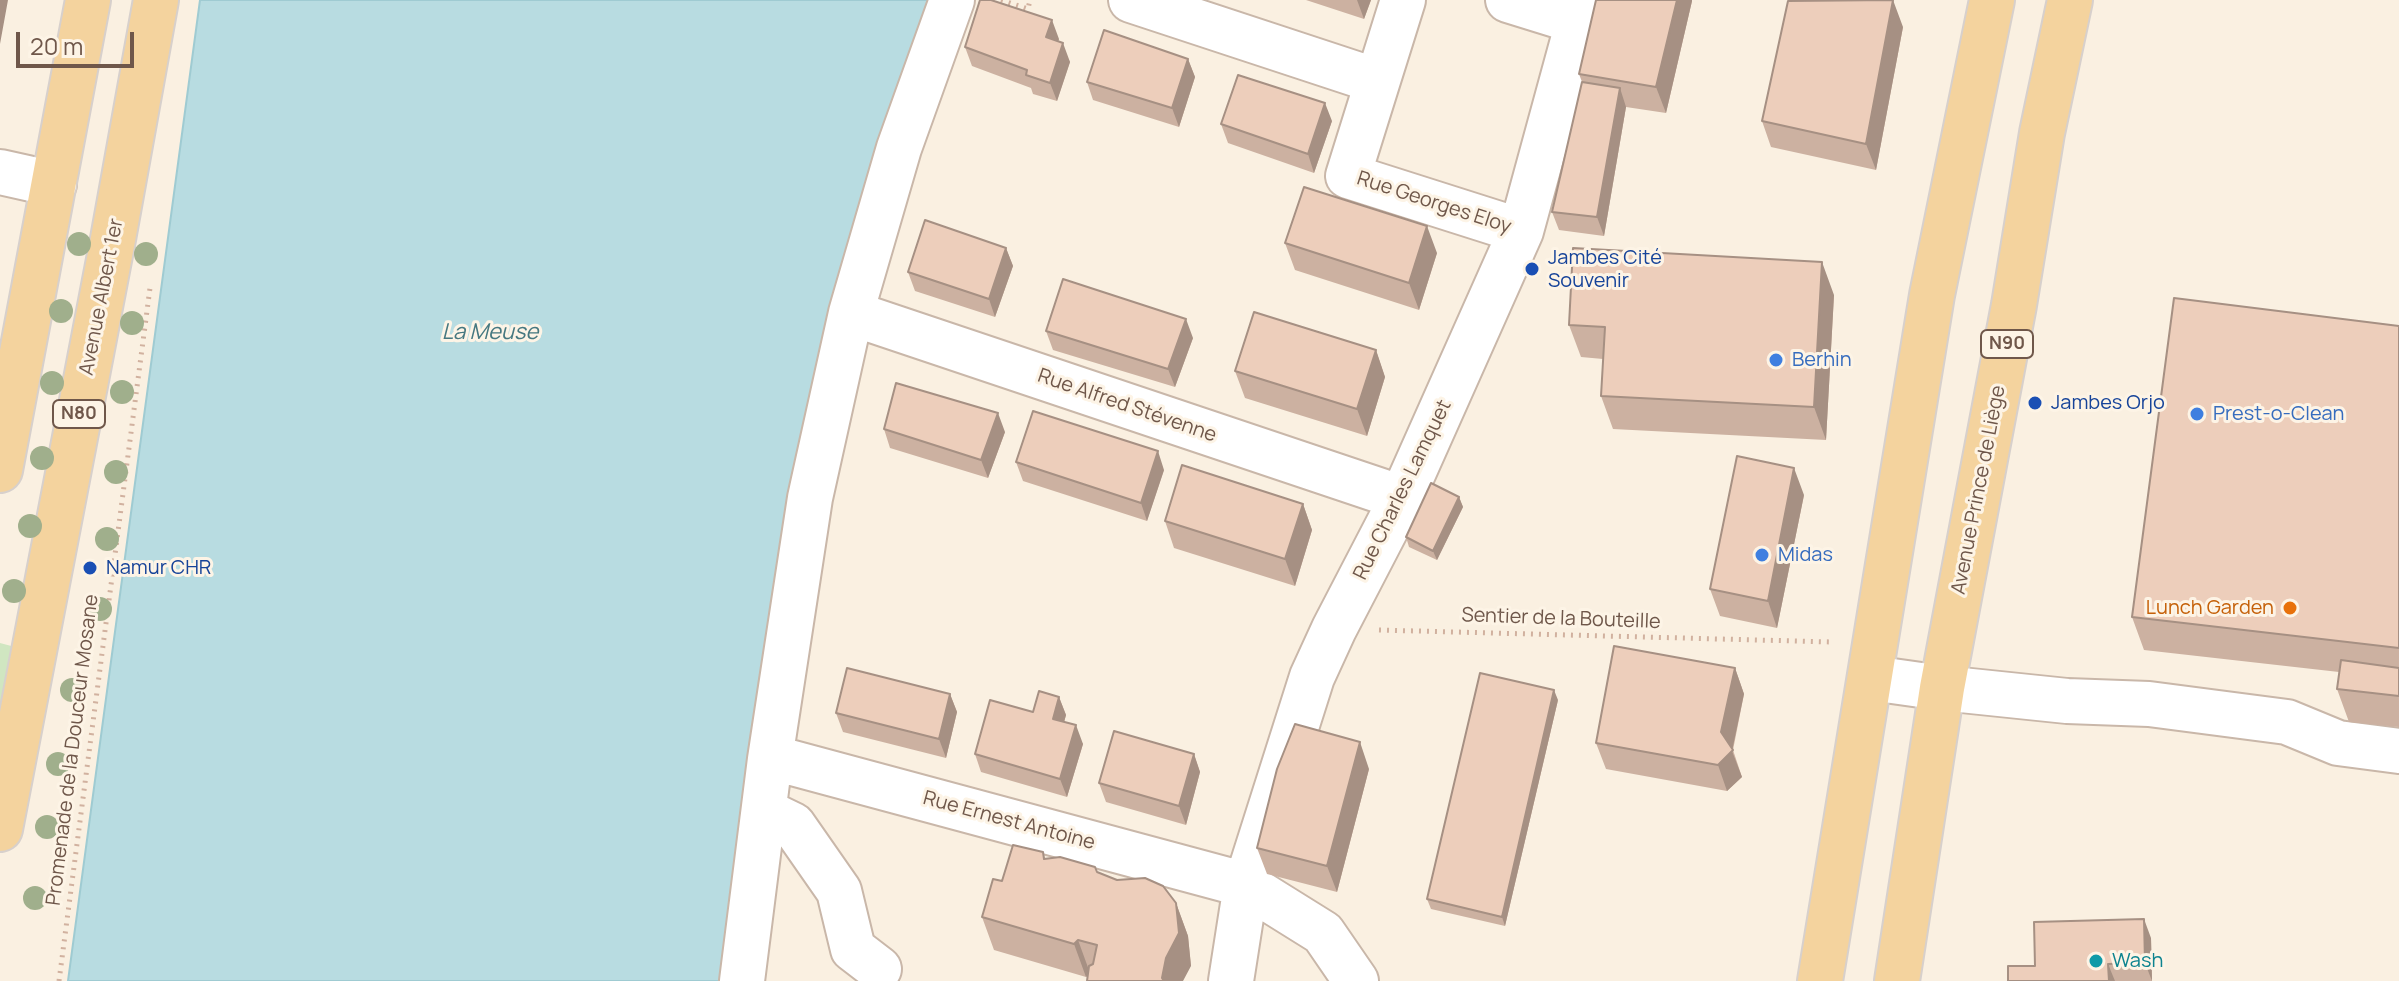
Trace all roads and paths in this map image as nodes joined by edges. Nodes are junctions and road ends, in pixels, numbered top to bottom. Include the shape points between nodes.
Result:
1 (88, 0) edge
2 (156, 0) edge
3 (952, 0) edge
4 (1001, 0) edge
5 (1030, 0) edge
6 (1131, 0) edge
7 (1403, 0) edge
8 (1508, 0) edge
9 (1992, 0) edge
10 (2070, 0) edge
11 (1581, 11) edge
12 (1377, 81) junction
13 (0, 172) edge
14 (54, 184) junction
15 (1521, 231) junction
16 (113, 239) junction
17 (151, 277) dead end
18 (851, 313) junction
19 (0, 470) edge
20 (1402, 498) junction
21 (1334, 629) junction
22 (1835, 642) dead end
23 (1871, 678) junction
24 (1942, 688) junction
25 (2399, 751) edge
26 (770, 759) junction
27 (764, 811) junction
28 (0, 829) edge
29 (1246, 885) junction
30 (879, 969) dead end
31 (59, 981) edge
32 (742, 981) edge
33 (1231, 981) edge
34 (1356, 981) edge
35 (1820, 981) edge
36 (1897, 981) edge

1 - 14 main road
2 - 16 main road, Avenue Albert 1er / N80
3 - 18 street via 899,148
4 - 5 path via 1028,9
6 - 12 street
7 - 12 street, Rue Georges Eloy
8 - 11 street
9 - 23 main road via 1932,295
10 - 24 main road, Avenue Prince de Liège / N90
11 - 15 street, Rue Charles Lamquet
12 - 15 street, Rue Georges Eloy via 1348,176
13 - 14 street
14 - 16 main road
14 - 19 main road
15 - 20 street, Rue Charles Lamquet
16 - 28 main road, Avenue Albert 1er / N80
17 - 31 path, Promenade de la Douceur Mosane
18 - 20 street, Rue Alfred Stévenne
18 - 26 street via 810,498
20 - 21 street, Rue Charles Lamquet
21 - 22 path, Sentier de la Bouteille
21 - 29 street, Rue Charles Lamquet via 1312,677
23 - 24 street
23 - 35 main road
24 - 25 street via 2149,704 2287,722 2338,743
24 - 36 main road, Avenue Prince de Liège / N90
26 - 27 street
26 - 29 street, Rue Ernest Antoine
27 - 30 street via 793,825 839,891 853,949
27 - 32 street
29 - 33 street, Rue Charles Lamquet
29 - 34 street, Rue Ernest Antoine via 1323,933

